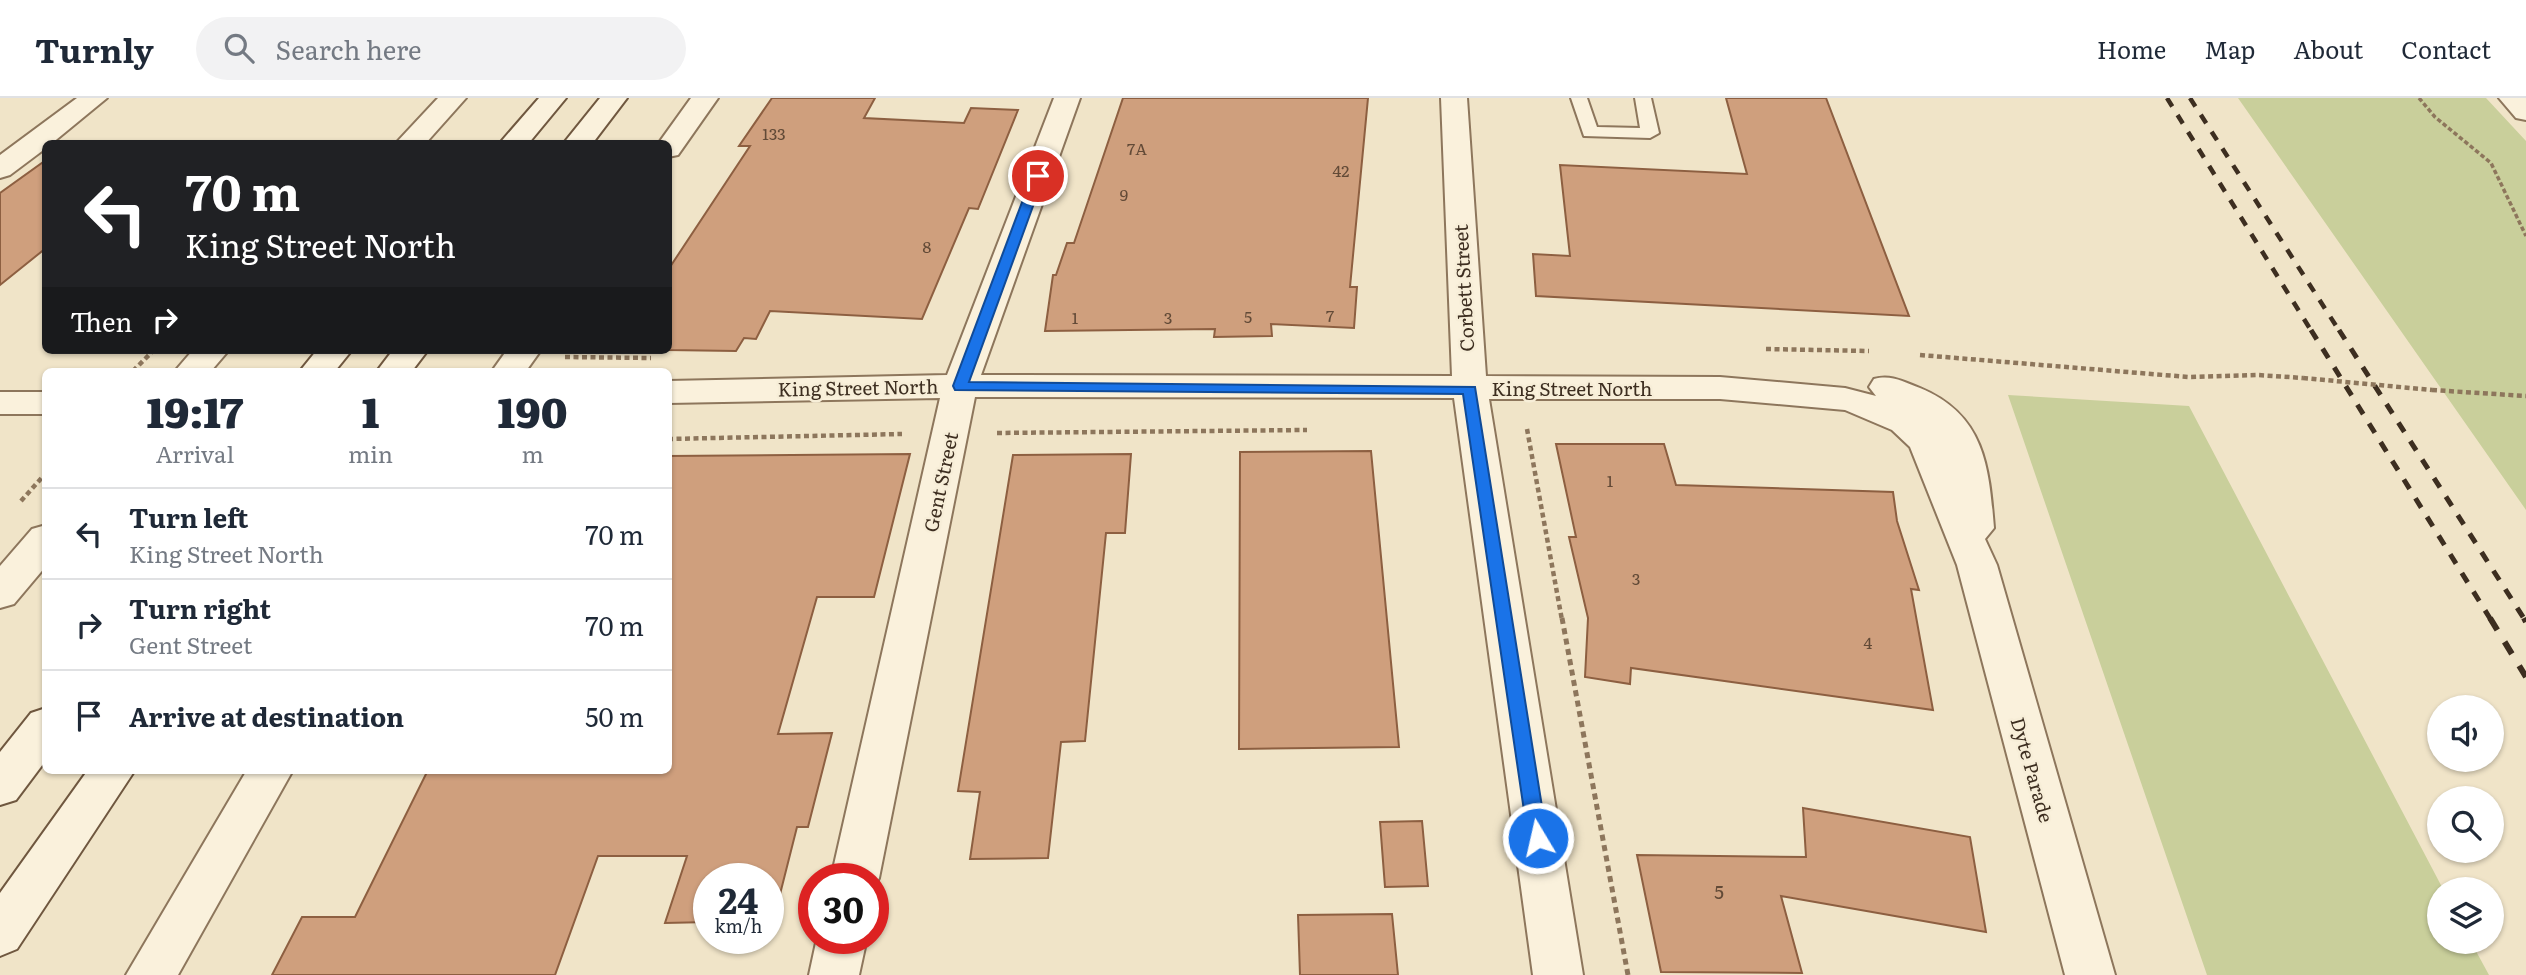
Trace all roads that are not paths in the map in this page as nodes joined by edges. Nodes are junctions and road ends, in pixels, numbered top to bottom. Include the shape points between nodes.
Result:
1 (94, 98) edge
2 (453, 98) edge
3 (553, 98) edge
4 (614, 98) edge
5 (705, 98) edge
6 (1067, 98) edge
7 (1454, 98) edge
8 (1579, 98) edge
9 (1643, 98) edge
10 (2512, 98) edge
11 (2526, 112) edge
12 (413, 140) edge
13 (516, 140) edge
14 (580, 140) edge
15 (672, 143) edge
16 (0, 169) edge
17 (208, 354) edge
18 (332, 354) edge
19 (408, 354) edge
20 (194, 368) edge
21 (320, 368) edge
22 (396, 368) edge
23 (960, 386) junction
24 (1469, 390) junction
25 (672, 392) edge
26 (0, 403) edge
27 (42, 403) edge
28 (1916, 413) joint
29 (42, 544) edge
30 (0, 593) edge
31 (42, 731) edge
32 (110, 774) edge
33 (269, 774) edge
34 (0, 786) edge
35 (858, 863) edge
36 (0, 933) edge
37 (839, 954) edge
38 (151, 975) edge
39 (834, 975) edge
40 (1558, 975) edge
41 (2090, 975) edge

1 - 16 street
2 - 12 street
3 - 13 street
4 - 14 street
5 - 15 street
6 - 23 street, Gent Street
7 - 24 street, Corbett Street
8 - 9 lane via 1590,132 1650,133
10 - 11 street
17 - 20 street
18 - 21 street
19 - 22 street
23 - 24 street, King Street North
23 - 25 street, King Street North
23 - 35 street, Gent Street
24 - 28 street, King Street North via 1720,388 1845,399
24 - 40 street, Corbett Street
26 - 27 street
28 - 41 street, Dyte Parade via 1941,415 1960,437 1969,458 1977,565
29 - 30 street
31 - 34 street
32 - 36 street
33 - 38 street
37 - 39 street

